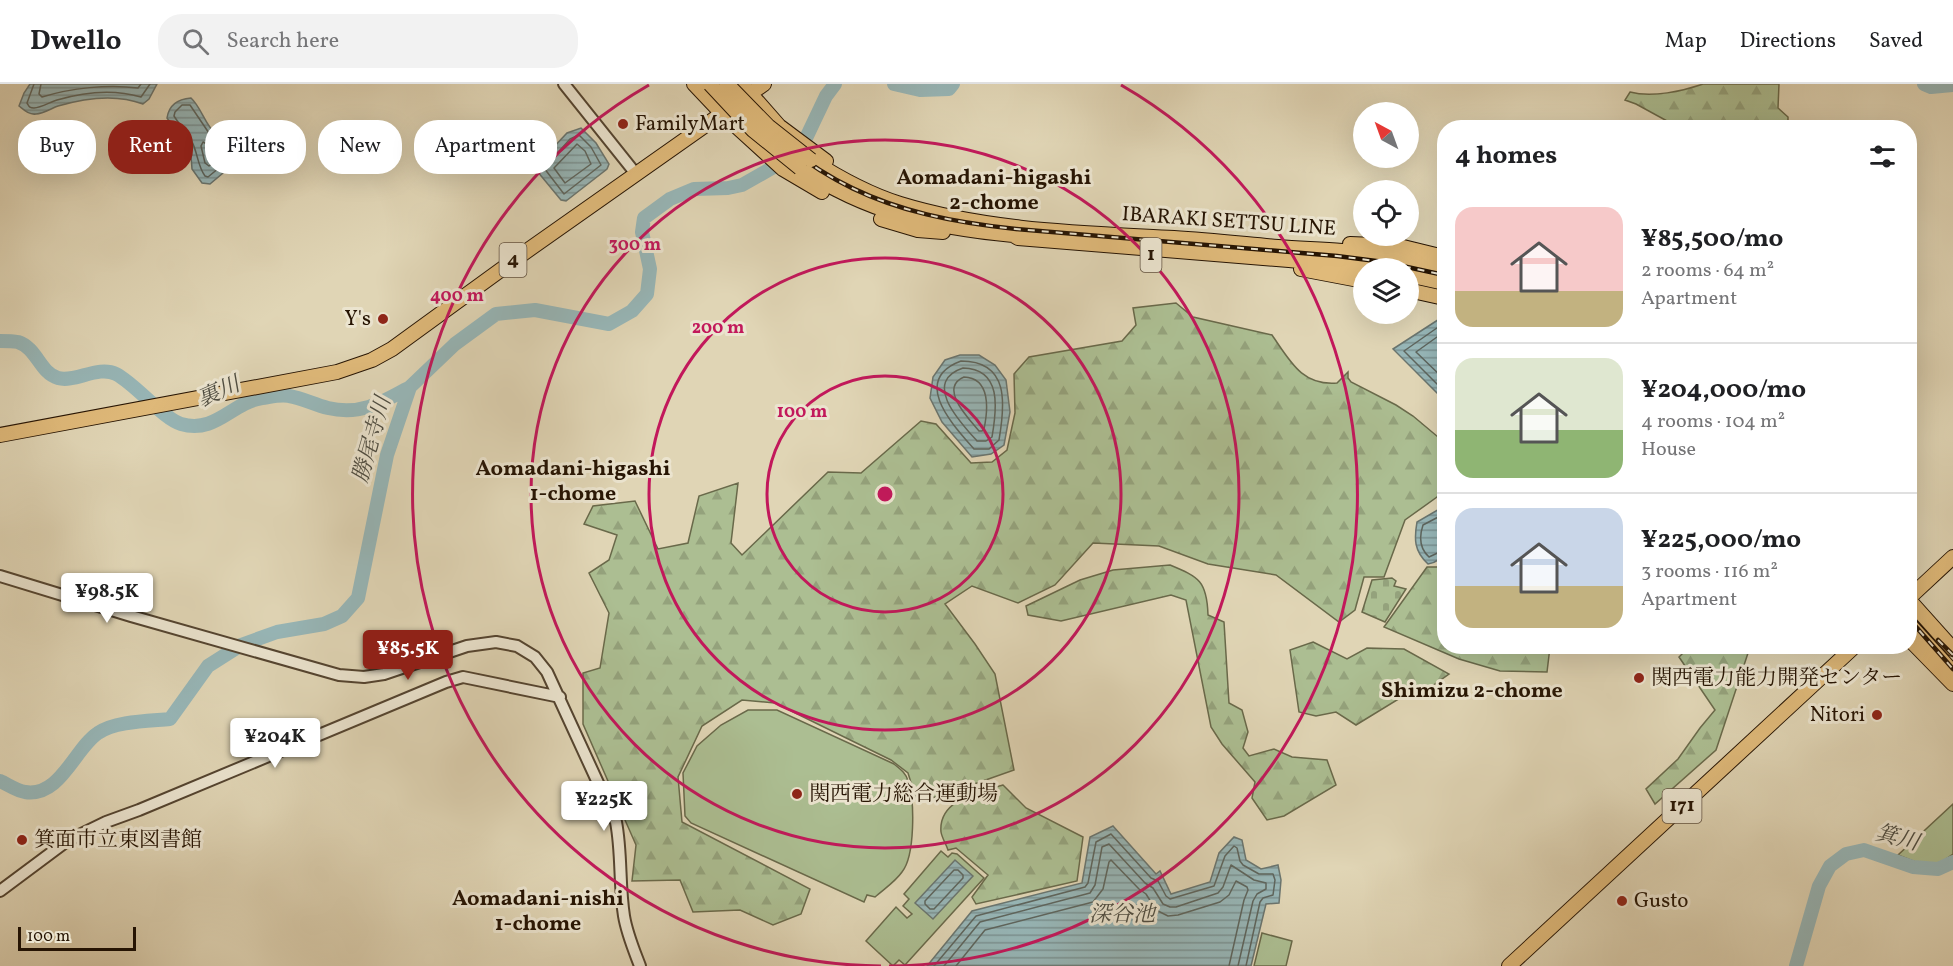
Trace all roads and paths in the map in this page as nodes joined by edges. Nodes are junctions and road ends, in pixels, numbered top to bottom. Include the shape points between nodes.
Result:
1 (564, 84) edge
2 (694, 84) edge
3 (710, 84) edge
4 (727, 84) edge
5 (764, 84) edge
6 (746, 89) edge
7 (721, 113) junction
8 (805, 165) junction
9 (636, 174) junction
10 (1099, 226) junction
11 (938, 233) junction
12 (1018, 238) junction
13 (1169, 238) junction
14 (1353, 244) edge
15 (1384, 246) edge
16 (1399, 246) edge
17 (1437, 254) edge
18 (1437, 261) edge
19 (1353, 266) edge
20 (1437, 269) edge
21 (1419, 277) edge
22 (1353, 279) edge
23 (1437, 281) edge
24 (1419, 285) edge
25 (1437, 289) edge
26 (1419, 292) edge
27 (1437, 296) edge
28 (0, 435) edge
29 (1953, 557) edge
30 (0, 576) edge
31 (1917, 590) edge
32 (1917, 603) edge
33 (1917, 605) edge
34 (1917, 633) edge
35 (1953, 639) edge
36 (1917, 647) edge
37 (1953, 649) edge
38 (1846, 654) edge
39 (1953, 672) edge
40 (1953, 684) edge
41 (560, 697) junction
42 (0, 891) edge
43 (640, 966) edge
44 (1509, 966) edge

1 - 9 street
2 - 7 main road
3 - 8 main road, IBARAKI SETTSU LINE / 1, bridge via 761,138
4 - 8 main road, IBARAKI SETTSU LINE / 1, bridge
5 - 6 main road, 4
6 - 7 main road, 4
6 - 8 main road via 786,132
7 - 8 main road via 763,151
7 - 9 main road, 4
8 - 10 main road, 1 via 848,174 949,210
8 - 11 main road via 840,201 875,217
8 - 12 main road, IBARAKI SETTSU LINE / 1 via 833,189 878,209 945,226
8 - 13 main road, IBARAKI SETTSU LINE / 1 via 900,204 966,220
9 - 28 main road, 4 via 372,360 337,372
10 - 13 main road, 1
10 - 14 main road, 1
11 - 12 main road
11 - 22 main road, 1 via 1307,270
12 - 19 main road, IBARAKI SETTSU LINE / 1
13 - 20 main road, IBARAKI SETTSU LINE / 1 via 1343,251
15 - 18 main road, 1
16 - 17 main road, 1
21 - 23 main road
24 - 25 main road
26 - 27 main road
29 - 31 main road
30 - 41 street via 339,675 384,674 467,646 496,642 517,645 535,657
32 - 35 main road
33 - 37 main road
34 - 39 main road
36 - 40 main road
38 - 44 main road, 171
41 - 42 street via 463,677 446,682 67,840
41 - 43 street via 616,822 624,918

